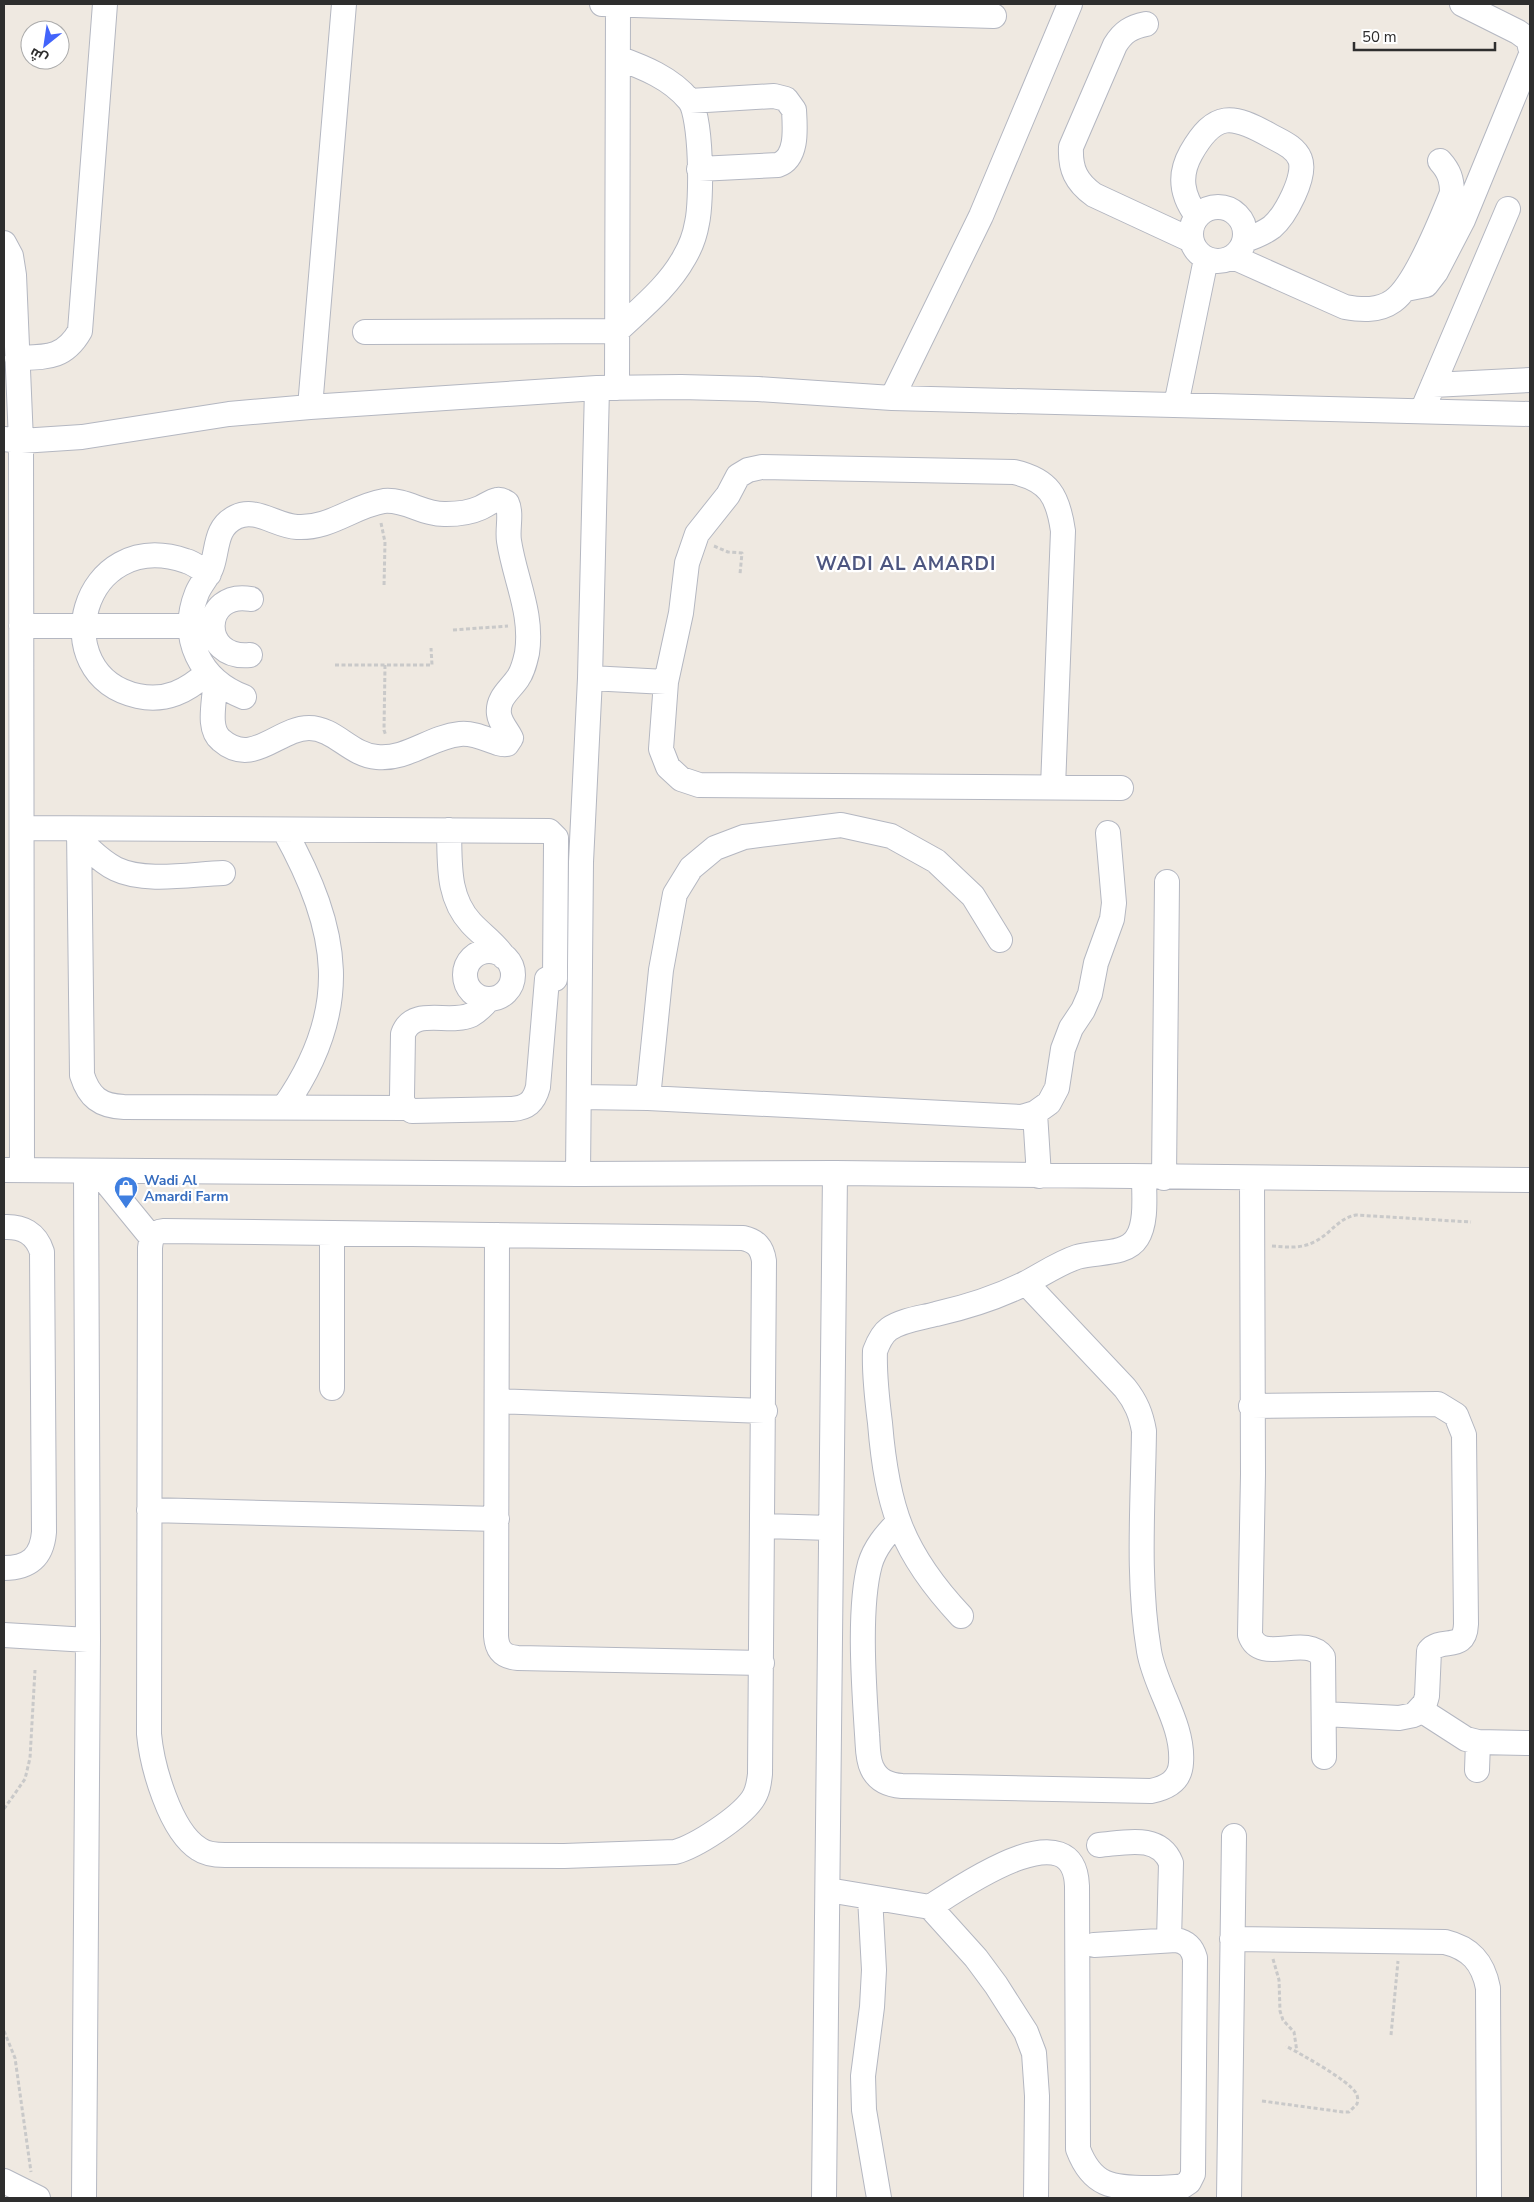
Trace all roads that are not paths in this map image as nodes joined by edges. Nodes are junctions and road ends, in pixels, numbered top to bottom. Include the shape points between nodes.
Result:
1 (105, 4) edge
2 (344, 4) edge
3 (602, 4) edge
4 (618, 4) edge
5 (1070, 4) edge
6 (1462, 4) edge
7 (994, 16) dead end
8 (1146, 24) dead end
9 (1530, 47) edge
10 (618, 58) junction
11 (1530, 58) edge
12 (690, 101) junction
13 (1440, 160) dead end
14 (699, 169) junction
15 (1508, 209) dead end
16 (1197, 216) junction
17 (1191, 240) junction
18 (4, 243) edge
19 (1239, 248) junction
20 (1206, 258) junction
21 (1406, 289) junction
22 (617, 331) junction
23 (365, 332) dead end
24 (17, 358) junction
25 (1530, 380) edge
26 (1432, 385) junction
27 (607, 388) junction
28 (892, 398) junction
29 (1176, 405) junction
30 (310, 408) junction
31 (1422, 411) junction
32 (1530, 414) edge
33 (12, 440) edge
34 (209, 574) junction
35 (251, 599) dead end
36 (21, 626) junction
37 (83, 626) junction
38 (202, 626) junction
39 (250, 655) dead end
40 (211, 677) junction
41 (590, 678) junction
42 (666, 682) junction
43 (244, 696) dead end
44 (1053, 788) junction
45 (1121, 788) dead end
46 (22, 828) junction
47 (284, 830) junction
48 (449, 830) junction
49 (1108, 833) dead end
50 (79, 835) junction
51 (224, 873) dead end
52 (1167, 882) dead end
53 (1000, 940) dead end
54 (504, 956) junction
55 (512, 979) junction
56 (551, 979) junction
57 (580, 980) junction
58 (489, 999) junction
59 (579, 1096) junction
60 (648, 1098) junction
61 (284, 1108) junction
62 (406, 1108) junction
63 (1035, 1113) junction
64 (13, 1170) edge
65 (92, 1171) junction
66 (835, 1173) junction
67 (578, 1174) junction
68 (1039, 1176) junction
69 (1154, 1178) junction
70 (1252, 1178) junction
71 (1530, 1180) edge
72 (4, 1227) edge
73 (332, 1233) junction
74 (497, 1235) junction
75 (152, 1237) junction
76 (1026, 1283) junction
77 (332, 1388) dead end
78 (497, 1401) junction
79 (1251, 1406) junction
80 (765, 1412) junction
81 (149, 1510) junction
82 (497, 1519) junction
83 (897, 1523) junction
84 (764, 1526) junction
85 (831, 1528) junction
86 (4, 1568) edge
87 (960, 1616) dead end
88 (4, 1635) edge
89 (88, 1640) junction
90 (762, 1663) junction
91 (1420, 1710) junction
92 (1324, 1714) junction
93 (1478, 1742) junction
94 (1530, 1743) edge
95 (1324, 1757) dead end
96 (1478, 1770) dead end
97 (1234, 1836) dead end
98 (1099, 1844) dead end
99 (828, 1890) junction
100 (870, 1897) junction
101 (930, 1907) junction
102 (1232, 1939) junction
103 (1170, 1940) junction
104 (1094, 1945) dead end
105 (4, 2181) edge
106 (36, 2198) edge
107 (84, 2198) edge
108 (824, 2198) edge
109 (879, 2198) edge
110 (1036, 2198) edge
111 (1229, 2198) edge
112 (1489, 2198) edge

1 - 24 street via 80,331 70,346 54,356
2 - 30 street
3 - 4 street
4 - 7 street
4 - 10 street
5 - 28 street via 981,216
6 - 9 street via 1518,32 1529,40
8 - 17 street via 1133,26 1115,45 1071,147 1070,161 1074,175 1094,195
10 - 12 street via 658,75
10 - 22 street
11 - 21 street via 1463,220 1436,272 1426,285
12 - 14 street via 698,132
12 - 14 street via 774,96 786,99 794,110 793,151 785,163
13 - 21 street via 1452,181 1452,193
14 - 22 street via 698,222 684,258 660,289
15 - 26 street
16 - 17 street via 1192,224
16 - 19 street via 1218,206 1234,211 1244,224
16 - 19 street via 1188,204 1182,176 1186,162 1206,129 1224,120 1234,120 1254,126 1295,150 1301,160 1302,171 1283,215
17 - 20 street via 1199,254
18 - 24 street via 11,256 14,275
19 - 20 street via 1222,261
19 - 21 street via 1345,307 1378,308 1393,301
20 - 29 street
22 - 23 street
22 - 27 street
24 - 33 street
25 - 26 street
26 - 31 street
27 - 28 street via 758,389
27 - 30 street
27 - 41 street
28 - 29 street
29 - 31 street
30 - 33 street via 229,414 82,437
31 - 32 street
33 - 36 street
34 - 37 street via 188,561 165,555 140,556 118,566 99,582 87,602
34 - 38 street via 198,592
34 - 40 street via 220,534 233,518 244,513 296,527 335,521 384,501 397,501 444,515 462,513 499,499 509,507 509,539 529,625 523,669 500,704 499,715 511,738 503,745 481,735 461,734 435,739 401,755 377,757 355,751 329,733 309,728 289,732 259,748 244,750 220,740 215,732
35 - 38 street via 233,598 224,602
36 - 37 street
36 - 46 street
37 - 38 street
37 - 40 street via 86,648 95,667 110,683 128,694 149,698 171,696
38 - 39 street via 224,650
38 - 40 street via 194,644 200,662
40 - 43 street
41 - 42 street
41 - 57 street via 583,806
42 - 44 street via 661,749 668,767 681,780 699,785
42 - 44 street via 681,613 690,548 738,476 748,470 762,467 1014,472 1028,475 1044,483 1053,495 1061,513 1063,531
44 - 45 street
46 - 50 street
46 - 64 street
47 - 48 street
47 - 50 street
47 - 61 street via 315,894 325,927 331,970 326,1024 316,1054
48 - 54 street via 452,893 460,911
48 - 56 street via 544,830 553,834 556,844
49 - 63 street via 1114,887 1112,919 1096,963 1090,994 1063,1049 1057,1088 1049,1103
50 - 51 street via 104,862 129,874
50 - 61 street via 81,1062 86,1089 96,1100 109,1106
52 - 69 street
53 - 60 street via 974,896 936,861 891,836 841,825 744,837 715,848 691,868 675,894 662,970
54 - 55 street via 510,963
54 - 58 street via 497,952 481,952 468,962 465,978 468,986 473,993
55 - 56 street
55 - 58 street via 504,993
56 - 57 street
56 - 62 street via 538,1087 530,1104 512,1109 412,1111
57 - 59 street
58 - 62 street via 462,1018 417,1018 406,1027 403,1034 402,1102
59 - 60 street
59 - 67 street
60 - 63 street via 1022,1117
61 - 62 street
63 - 68 street
64 - 65 street
65 - 67 street
65 - 75 street
65 - 89 street
66 - 67 street
66 - 68 street
66 - 85 street
68 - 69 street
69 - 70 street
69 - 76 street via 1138,1238 1130,1245 1121,1250 1061,1263
70 - 71 street
70 - 79 street
72 - 86 street via 28,1232 42,1252 44,1532 38,1555 17,1568
73 - 74 street
73 - 75 street via 164,1231 156,1232
73 - 77 street
74 - 78 street
74 - 80 street via 751,1240 758,1245 764,1261
75 - 81 street
76 - 83 street via 975,1303 900,1323 880,1339 874,1364 882,1455 888,1494
76 - 83 street via 1125,1388 1141,1416 1144,1431 1144,1622 1157,1684 1178,1742 1181,1762 1179,1774 1172,1783 1150,1791 902,1786 883,1782 871,1766 866,1710 866,1584 871,1562 882,1540
78 - 80 street
78 - 82 street
79 - 91 street via 1438,1404 1456,1415 1462,1424 1466,1631 1458,1642 1439,1644 1429,1651 1427,1696
79 - 92 street via 1250,1635 1263,1649 1306,1647 1319,1652 1324,1664
80 - 84 street
81 - 82 street
81 - 90 street via 148,1705 151,1756 165,1799 183,1832 200,1851 212,1855 564,1856 676,1852 691,1848 743,1809 753,1799 758,1787
82 - 90 street via 497,1645 509,1657
83 - 87 street via 914,1557
84 - 85 street
84 - 90 street
85 - 99 street
88 - 89 street
89 - 107 street
91 - 92 street via 1407,1717
91 - 93 street via 1455,1733
92 - 95 street
93 - 94 street
93 - 96 street
97 - 102 street
98 - 103 street via 1147,1842 1168,1855 1171,1863
99 - 100 street
99 - 108 street
100 - 101 street
100 - 109 street via 874,1970 863,2076 864,2110
101 - 103 street via 1008,1861 1037,1852 1059,1855 1071,1865 1077,1879 1078,2149 1084,2165 1094,2176 1122,2188 1183,2186 1193,2174 1195,1958 1192,1948 1185,1942
101 - 110 street via 996,1985 1026,2032 1034,2053
102 - 111 street
102 - 112 street via 1445,1942 1470,1952 1479,1962 1488,1988
103 - 104 street
105 - 106 street

